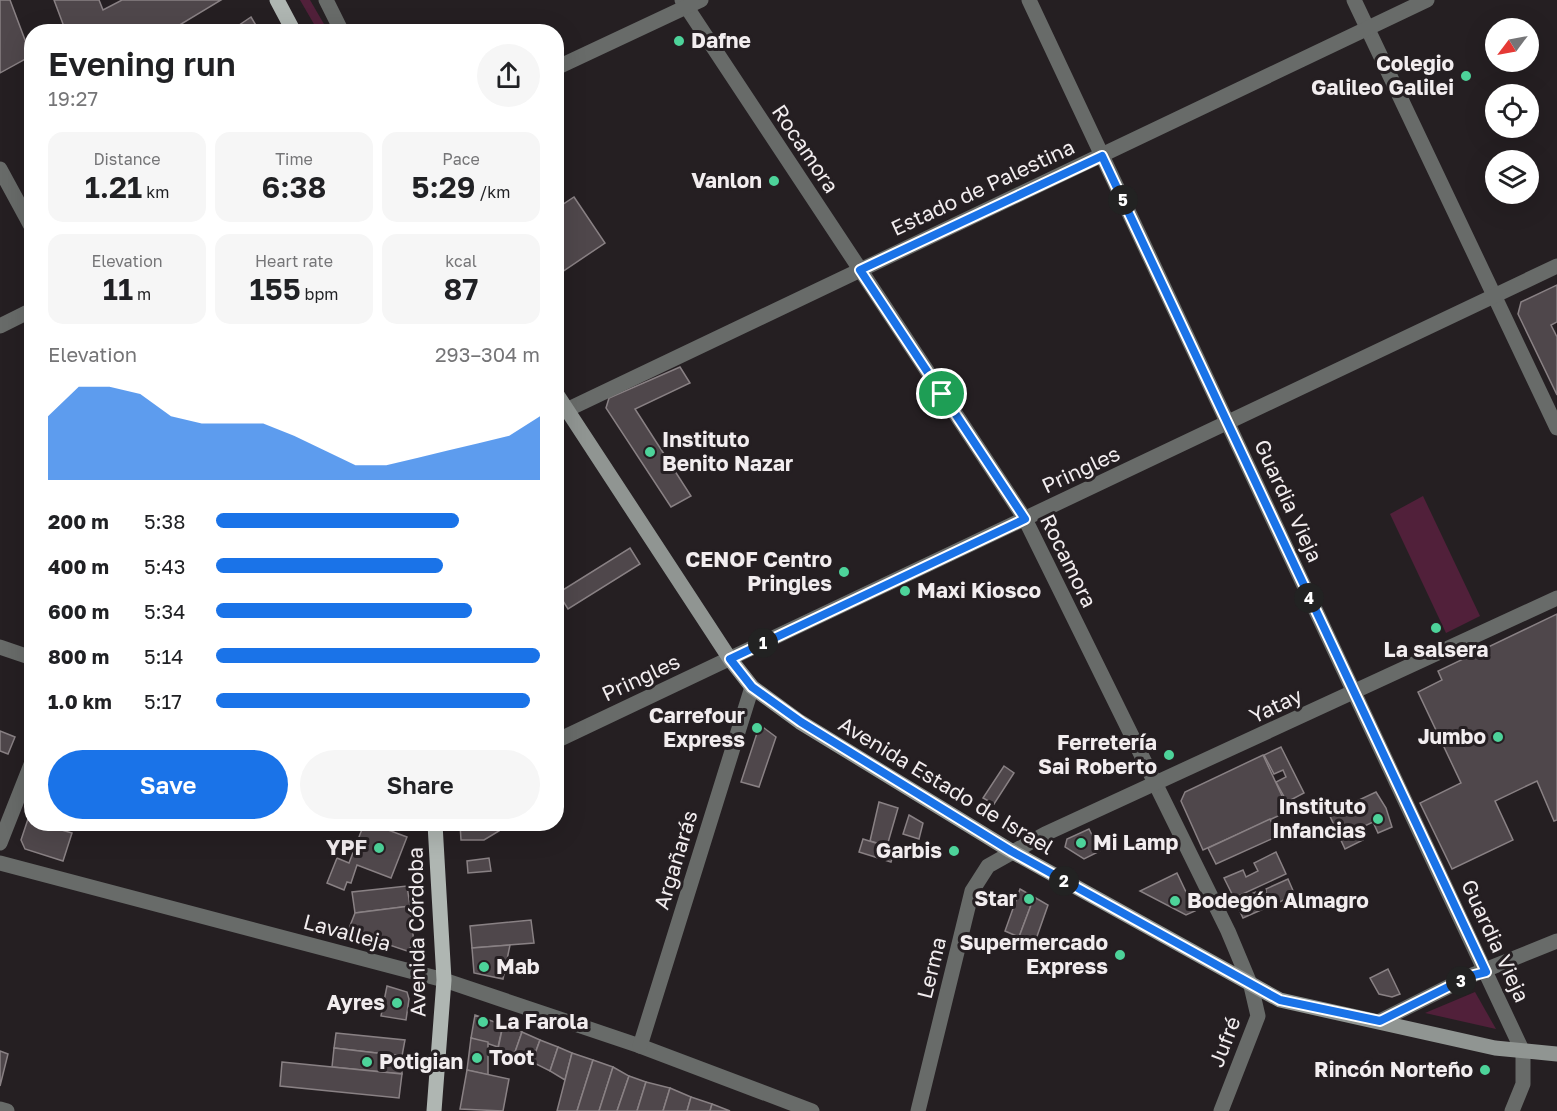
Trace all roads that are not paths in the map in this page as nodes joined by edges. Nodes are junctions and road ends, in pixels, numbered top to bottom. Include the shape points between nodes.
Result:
1 (326, 0) edge
2 (701, 0) edge
3 (1029, 0) edge
4 (1354, 0) edge
5 (1427, 0) edge
6 (278, 3) edge
7 (684, 4) edge
8 (291, 24) edge
9 (338, 24) edge
10 (1367, 28) junction
11 (564, 64) edge
12 (1102, 156) junction
13 (0, 169) edge
14 (24, 213) edge
15 (1557, 266) edge
16 (860, 270) junction
17 (1495, 294) junction
18 (24, 314) edge
19 (0, 326) edge
20 (564, 411) edge
21 (564, 415) edge
22 (1229, 423) junction
23 (1557, 428) edge
24 (1025, 519) junction
25 (1557, 598) edge
26 (0, 647) edge
27 (24, 655) edge
28 (730, 659) junction
29 (752, 687) junction
30 (1353, 693) junction
31 (564, 737) edge
32 (24, 782) edge
33 (1155, 785) junction
34 (435, 831) edge
35 (0, 843) edge
36 (1011, 851) junction
37 (0, 863) edge
38 (1557, 941) edge
39 (1486, 972) junction
40 (444, 980) junction
41 (1251, 986) junction
42 (1380, 1021) junction
43 (640, 1046) junction
44 (1523, 1052) junction
45 (1557, 1054) edge
46 (0, 1109) edge
47 (7, 1111) edge
48 (434, 1111) edge
49 (812, 1111) edge
50 (918, 1111) edge
51 (1221, 1111) edge
52 (1512, 1111) edge

1 - 9 street
2 - 7 street
3 - 12 street, Guardia Vieja
4 - 10 street
5 - 10 street, Estado de Palestina
6 - 8 main road
7 - 11 street
7 - 16 street, Rocamora
10 - 12 street, Estado de Palestina
10 - 17 street
12 - 16 street, Estado de Palestina
12 - 22 street, Guardia Vieja
13 - 14 street
15 - 17 street, Pringles
16 - 20 street, Estado de Palestina
16 - 24 street, Rocamora
17 - 22 street, Pringles
17 - 23 street
18 - 19 street
21 - 28 main road, Avenida Estado de Israel
22 - 24 street, Pringles
22 - 30 street, Guardia Vieja
24 - 28 street, Pringles
24 - 33 street, Rocamora
25 - 30 street, Yatay
26 - 27 street
28 - 29 main road, Avenida Estado de Israel
28 - 31 street, Pringles
29 - 36 main road, Avenida Estado de Israel via 801,722
29 - 43 street, Argañarás
30 - 33 street, Yatay
30 - 39 street, Guardia Vieja
32 - 35 street
33 - 36 street, Yatay
33 - 41 street, Rocamora
34 - 40 main road, Avenida Córdoba
36 - 41 main road, Avenida Estado de Israel
36 - 50 street, Lerma via 988,866 972,891
37 - 40 street, Lavalleja
38 - 39 street
39 - 42 street via 1470,976
39 - 44 street, Guardia Vieja
40 - 43 street, Lavalleja
40 - 48 main road, Avenida Córdoba
41 - 42 main road, Avenida Estado de Israel via 1280,1000
41 - 51 street, Jufré via 1258,1016
42 - 44 main road, Avenida Estado de Israel
43 - 49 street, Lavalleja
44 - 45 main road, Avenida Estado de Israel
44 - 52 street via 1523,1084
46 - 47 street

